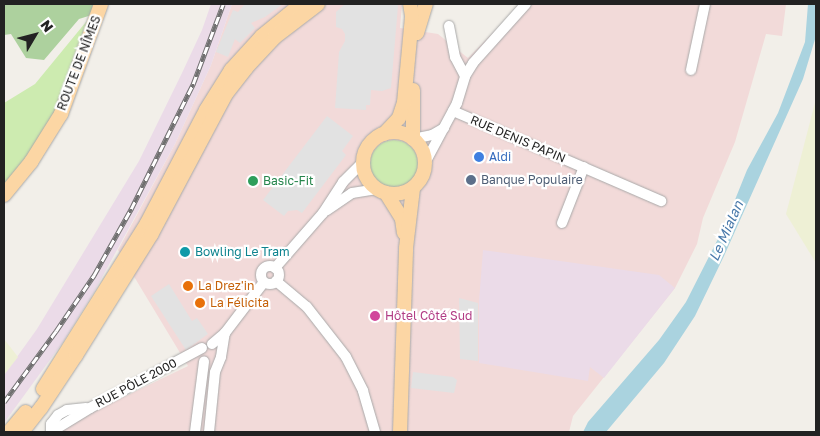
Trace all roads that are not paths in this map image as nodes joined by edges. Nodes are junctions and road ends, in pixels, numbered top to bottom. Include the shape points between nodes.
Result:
1 (101, 4) edge
2 (301, 4) edge
3 (318, 4) edge
4 (410, 4) edge
5 (426, 4) edge
6 (526, 4) edge
7 (705, 4) edge
8 (449, 26) dead end
9 (691, 70) dead end
10 (465, 76) junction
11 (453, 111) junction
12 (445, 127) junction
13 (384, 134) junction
14 (413, 139) junction
15 (363, 162) junction
16 (425, 163) junction
17 (584, 167) junction
18 (413, 188) junction
19 (382, 191) junction
20 (4, 195) edge
21 (661, 201) dead end
22 (323, 213) junction
23 (562, 223) dead end
24 (406, 248) junction
25 (275, 268) junction
26 (276, 281) junction
27 (264, 282) junction
28 (212, 348) junction
29 (183, 358) junction
30 (203, 362) junction
31 (217, 363) junction
32 (9, 432) edge
33 (22, 432) edge
34 (51, 432) edge
35 (195, 432) edge
36 (209, 432) edge
37 (375, 432) edge
38 (400, 432) edge

1 - 20 main road, ROUTE DE NÎMES via 60,114 31,162
2 - 32 main road via 262,36 231,70 206,110 162,197 116,273 40,394
3 - 33 main road via 275,36 226,94 151,235 76,355
4 - 13 main road via 412,16 404,103 399,118
5 - 14 main road via 416,42
6 - 10 street via 485,48
7 - 9 street
8 - 10 street via 455,57
10 - 11 street
11 - 12 street
11 - 17 street, RUE DENIS PAPIN
12 - 14 street via 432,135
12 - 16 street
13 - 14 main road via 400,133
13 - 15 main road via 371,143
14 - 16 main road via 424,154
15 - 19 main road via 365,173
15 - 22 street via 344,182
16 - 18 main road via 422,177
17 - 21 street, RUE DENIS PAPIN
17 - 23 street
18 - 19 main road via 400,194
18 - 24 main road
19 - 22 street via 352,193
19 - 24 main road via 402,219
22 - 25 street
24 - 38 main road
25 - 26 street via 278,274
25 - 27 street via 264,268 261,277
26 - 27 street
26 - 37 street via 312,313 346,356 363,391
27 - 28 street, RUE PÔLE 2000
28 - 29 street, RUE PÔLE 2000
28 - 30 street via 201,356
28 - 31 street via 221,357
29 - 30 street, RUE PÔLE 2000
29 - 34 street, RUE PÔLE 2000
30 - 31 street
30 - 35 street
31 - 36 street

